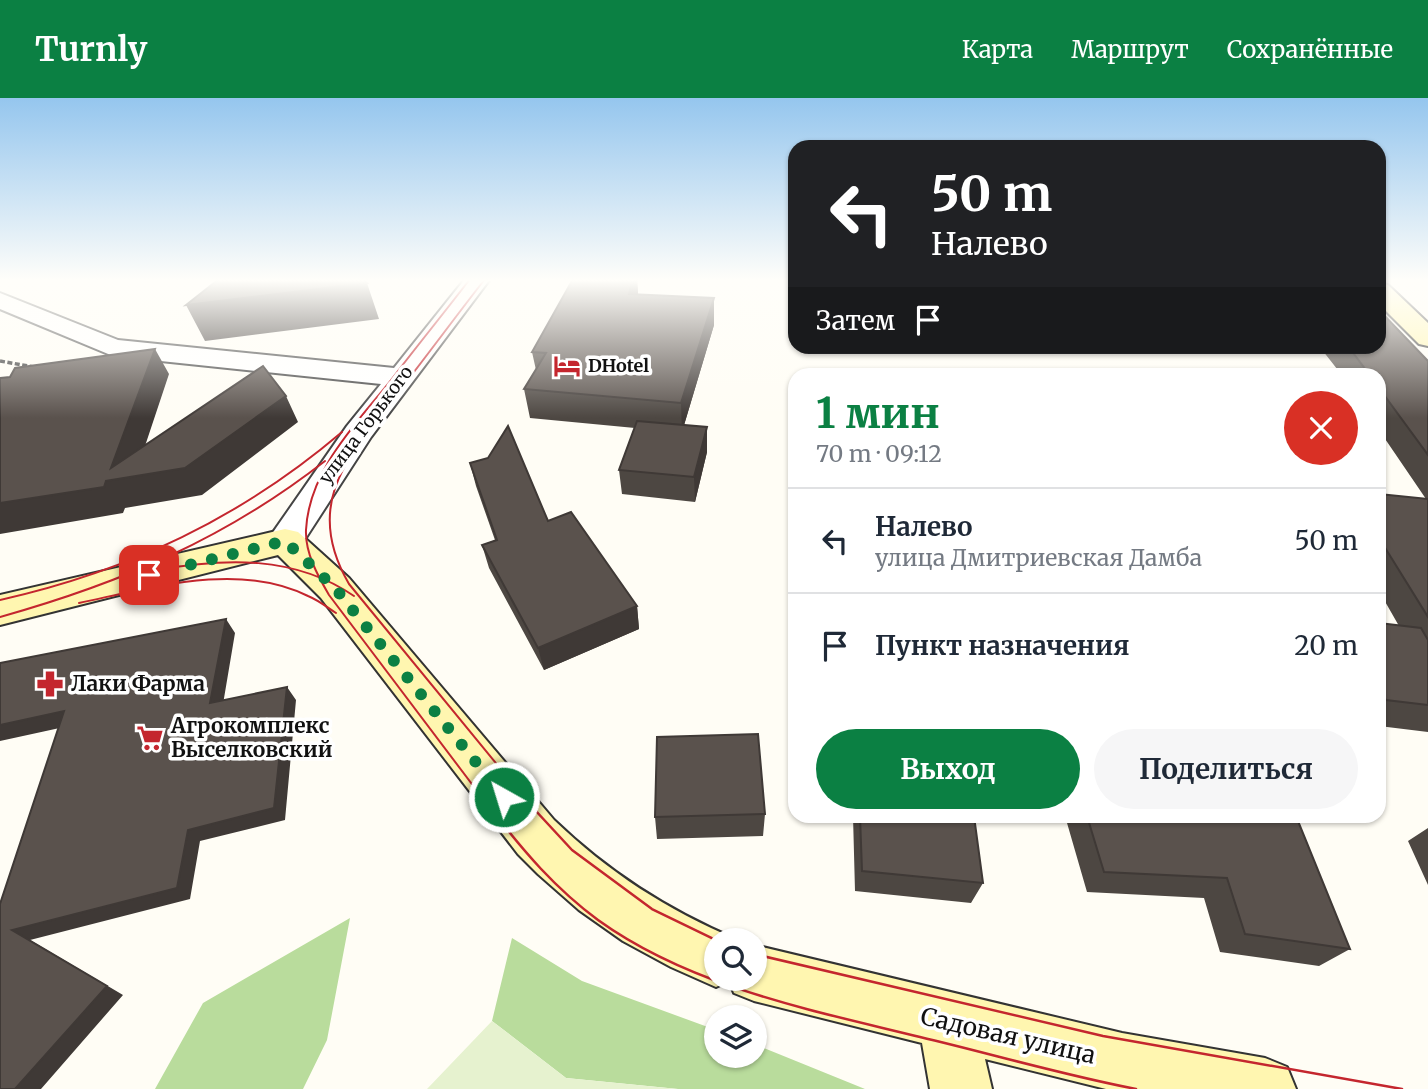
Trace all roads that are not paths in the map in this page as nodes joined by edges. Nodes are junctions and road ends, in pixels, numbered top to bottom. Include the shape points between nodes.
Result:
1 (59, 325) edge
2 (442, 325) edge
3 (1415, 325) edge
4 (1428, 338) edge
5 (401, 377) junction
6 (285, 541) junction
7 (0, 610) edge
8 (704, 953) edge
9 (767, 976) edge
10 (947, 1022) junction
11 (961, 1089) edge
12 (1265, 1089) edge

1 - 5 street via 113,348
2 - 5 street, улица Горького
3 - 4 street
5 - 6 street, улица Горького
6 - 7 street
6 - 8 street via 343,597 560,862 628,916
9 - 10 street, Садовая улица
10 - 11 street
10 - 12 street, Садовая улица via 1122,1063

